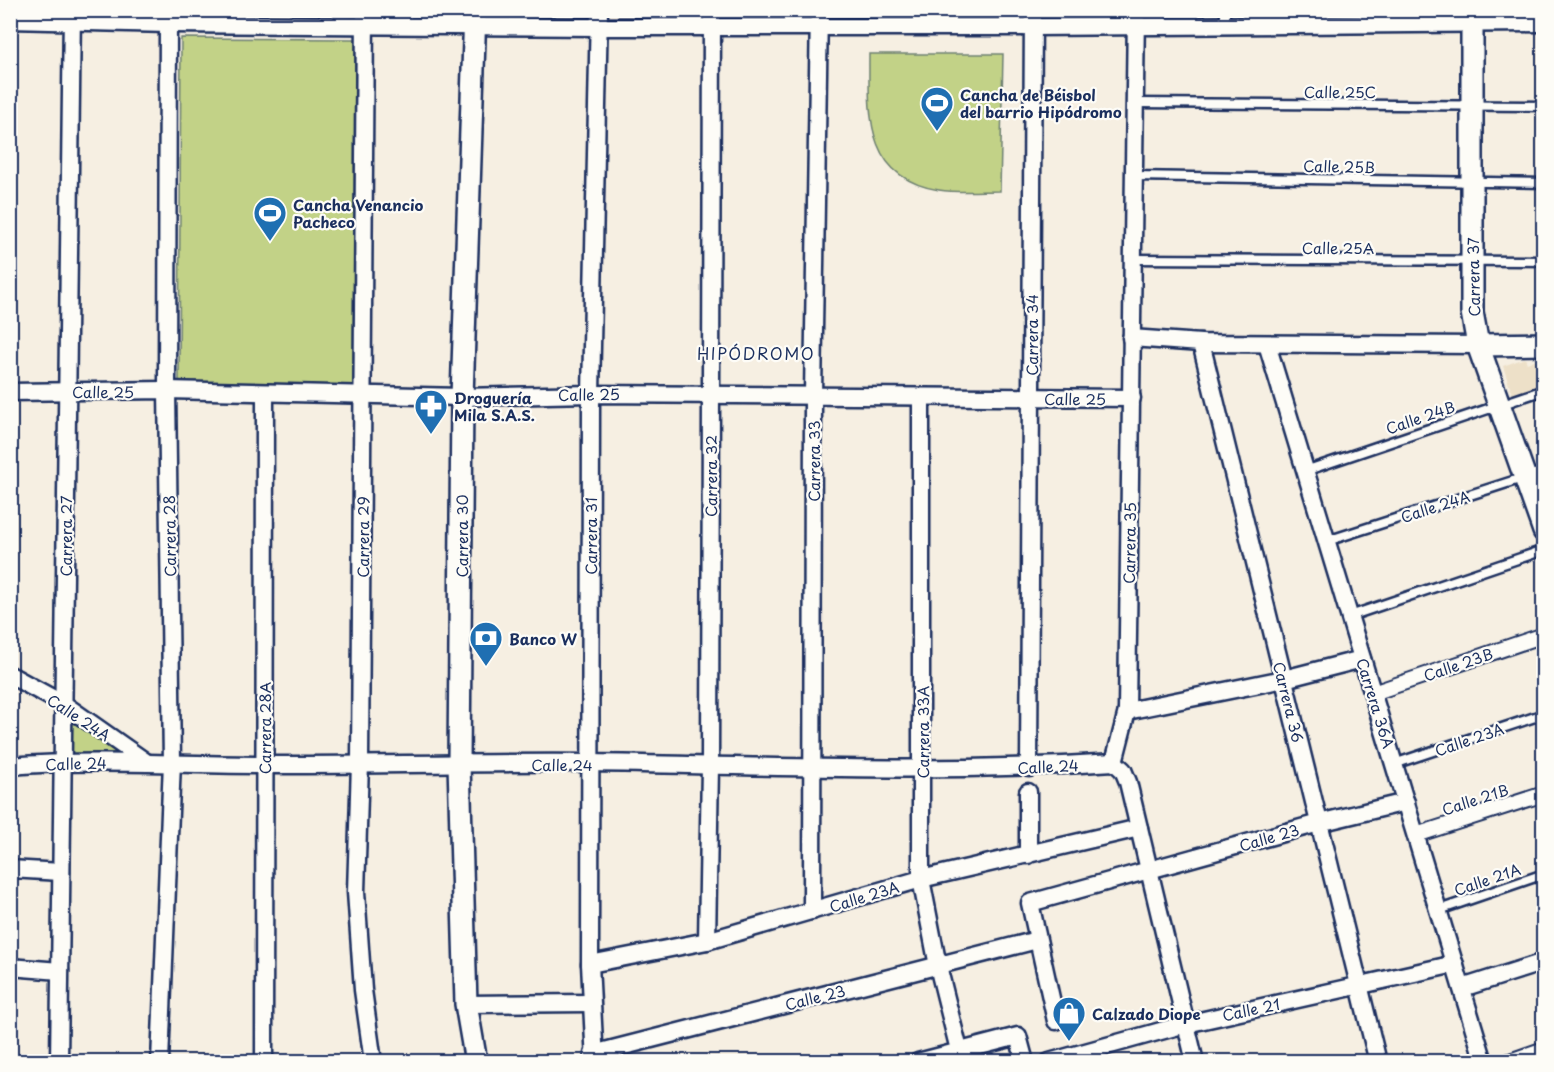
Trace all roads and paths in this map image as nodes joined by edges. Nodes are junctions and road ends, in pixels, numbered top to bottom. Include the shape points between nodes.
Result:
1 (1472, 16) edge
2 (72, 17) edge
3 (168, 17) edge
4 (364, 17) edge
5 (1225, 17) edge
6 (1304, 17) edge
7 (1381, 17) edge
8 (269, 18) edge
9 (474, 18) edge
10 (712, 18) edge
11 (819, 18) edge
12 (928, 18) edge
13 (1136, 18) edge
14 (599, 19) edge
15 (1033, 19) edge
16 (10, 20) edge
17 (1544, 22) edge
18 (1135, 103) junction
19 (1471, 105) junction
20 (1544, 106) edge
21 (1134, 176) junction
22 (1472, 182) junction
23 (1544, 183) edge
24 (1131, 259) junction
25 (1472, 261) junction
26 (1544, 261) edge
27 (1131, 338) junction
28 (1201, 343) junction
29 (1267, 344) junction
30 (1544, 344) edge
31 (1478, 345) junction
32 (167, 390) junction
33 (1544, 390) edge
34 (66, 391) junction
35 (10, 392) edge
36 (265, 394) junction
37 (591, 394) junction
38 (710, 394) junction
39 (363, 395) junction
40 (813, 395) junction
41 (921, 397) junction
42 (462, 398) junction
43 (1031, 398) junction
44 (1132, 398) junction
45 (1499, 405) junction
46 (1305, 471) junction
47 (1534, 474) edge
48 (1544, 531) edge
49 (1327, 541) junction
50 (1544, 550) edge
51 (1350, 616) junction
52 (1544, 635) edge
53 (1362, 659) junction
54 (10, 675) edge
55 (1284, 679) junction
56 (1373, 693) junction
57 (65, 705) junction
58 (1127, 711) junction
59 (1544, 714) edge
60 (63, 762) junction
61 (146, 762) junction
62 (172, 762) junction
63 (1114, 762) junction
64 (360, 763) junction
65 (590, 763) junction
66 (459, 764) junction
67 (1394, 764) junction
68 (264, 765) junction
69 (10, 766) edge
70 (710, 766) junction
71 (812, 766) junction
72 (922, 767) junction
73 (1029, 768) junction
74 (1028, 792) dead end
75 (1544, 794) edge
76 (1406, 802) junction
77 (1319, 822) junction
78 (1139, 828) junction
79 (1416, 835) junction
80 (1028, 855) junction
81 (10, 869) edge
82 (1151, 870) junction
83 (61, 872) junction
84 (1544, 874) edge
85 (921, 879) junction
86 (1438, 910) junction
87 (812, 911) junction
88 (1036, 940) junction
89 (707, 942) junction
90 (1544, 962) edge
91 (590, 964) junction
92 (1455, 964) junction
93 (938, 966) junction
94 (10, 967) edge
95 (60, 971) junction
96 (1359, 985) junction
97 (1462, 988) junction
98 (591, 1003) junction
99 (466, 1004) junction
100 (1056, 1022) dead end
101 (1186, 1024) junction
102 (1544, 1049) edge
103 (961, 1056) edge
104 (594, 1058) edge
105 (59, 1062) edge
106 (160, 1062) edge
107 (264, 1062) edge
108 (373, 1062) edge
109 (476, 1062) edge
110 (918, 1062) edge
111 (1025, 1062) edge
112 (1049, 1062) edge
113 (1195, 1062) edge
114 (1378, 1062) edge
115 (1484, 1062) edge
116 (1507, 1062) edge

1 - 7 street
1 - 17 street
1 - 19 street, Carrera 37
2 - 3 street
2 - 16 street
2 - 34 street, Carrera 27
3 - 8 street
3 - 32 street, Carrera 28
4 - 8 street
4 - 9 street
4 - 39 street, Carrera 29
5 - 6 street
5 - 13 street
6 - 7 street
9 - 14 street
9 - 42 street, Carrera 30
10 - 11 street
10 - 14 street
10 - 38 street, Carrera 32
11 - 12 street
11 - 40 street, Carrera 33
12 - 15 street
13 - 15 street
13 - 18 street, Carrera 35
14 - 37 street, Carrera 31
15 - 43 street, Carrera 34
18 - 19 lane, Calle 25C
18 - 21 street, Carrera 35
19 - 20 lane, Calle 25C
19 - 22 street, Carrera 37
21 - 22 lane, Calle 25B
21 - 24 street, Carrera 35
22 - 23 lane, Calle 25B
22 - 25 street, Carrera 37
24 - 25 lane, Calle 25A
24 - 27 street, Carrera 35
25 - 26 lane, Calle 25A
25 - 31 street, Carrera 37 via 1472,312
27 - 28 street
27 - 44 street, Carrera 35
28 - 29 street
28 - 55 street, Carrera 36
29 - 31 street
29 - 46 street, Carrera 36A
30 - 31 street
31 - 45 street, Carrera 37
32 - 34 street, Calle 25
32 - 36 street, Calle 25
32 - 62 street, Carrera 28
33 - 45 lane, Calle 24B
34 - 35 street, Calle 25
34 - 57 street, Carrera 27
36 - 39 street, Calle 25
36 - 68 street, Carrera 28A
37 - 38 street, Calle 25
37 - 42 street, Calle 25
37 - 65 street, Carrera 31
38 - 40 street, Calle 25
38 - 70 street, Carrera 32
39 - 42 street, Calle 25
39 - 64 street, Carrera 29
40 - 41 street, Calle 25
40 - 71 street, Carrera 33
41 - 43 street, Calle 25
41 - 72 street, Carrera 33A
42 - 66 street, Carrera 30
43 - 44 street, Calle 25
43 - 73 street, Carrera 34
44 - 58 street, Carrera 35
45 - 46 lane, Calle 24B
45 - 47 street, Carrera 37
46 - 49 street, Carrera 36A
47 - 48 street, Carrera 37
47 - 49 lane, Calle 24A
49 - 51 street, Carrera 36A
50 - 51 lane
51 - 53 street, Carrera 36A
52 - 56 street, Calle 23B
53 - 55 street
53 - 56 street, Carrera 36A
54 - 57 street, Calle 24A
55 - 58 street
55 - 77 street, Carrera 36
56 - 67 street, Carrera 36A
57 - 60 street, Carrera 27
57 - 61 street, Calle 24A
58 - 63 street, Carrera 35
59 - 67 lane, Calle 23A
60 - 61 street, Calle 24
60 - 69 street, Calle 24
60 - 83 street, Carrera 27
61 - 62 street, Calle 24
62 - 68 street, Calle 24
62 - 106 street, Carrera 28
63 - 73 street, Calle 24
63 - 78 street via 1128,782
64 - 66 street, Calle 24
64 - 68 street, Calle 24
64 - 108 street, Carrera 29 via 356,892
65 - 66 street, Calle 24
65 - 70 street, Calle 24
65 - 91 street, Carrera 31
66 - 99 street, Carrera 30
67 - 76 street, Carrera 36A
68 - 107 street, Carrera 28A
70 - 71 street, Calle 24
70 - 89 street, Carrera 32
71 - 72 street, Calle 24
71 - 87 street, Carrera 33
72 - 73 street, Calle 24
72 - 85 street, Carrera 33A
74 - 80 street
75 - 79 street, Calle 21B
76 - 77 street, Calle 23
76 - 79 street, Carrera 36A
77 - 82 street, Calle 23
77 - 96 street, Carrera 36
78 - 80 street, Calle 23A
78 - 82 street
79 - 86 street, Carrera 36A
80 - 85 street, Calle 23A
81 - 83 street
82 - 88 street, Calle 23 via 1030,903
82 - 101 street
83 - 95 street, Carrera 27
84 - 86 lane, Calle 21A
85 - 87 street, Calle 23A
85 - 93 street, Carrera 33A
86 - 92 street, Carrera 36A
87 - 89 street, Calle 23A
88 - 93 street, Calle 23
88 - 100 street, Calle 23
89 - 91 street, Calle 23A
90 - 97 street
91 - 98 street, Carrera 31
92 - 96 street, Calle 21
92 - 97 street, Carrera 36A
93 - 103 street, Carrera 33A
93 - 104 street, Calle 23
94 - 95 street
95 - 105 street, Carrera 27
96 - 101 street, Calle 21
96 - 114 street, Carrera 36
97 - 115 street, Carrera 36A
98 - 99 street
98 - 104 street, Carrera 31
99 - 109 street, Carrera 30
101 - 112 street, Calle 21
101 - 113 street
102 - 116 street
103 - 110 street
103 - 111 street via 1018,1036

